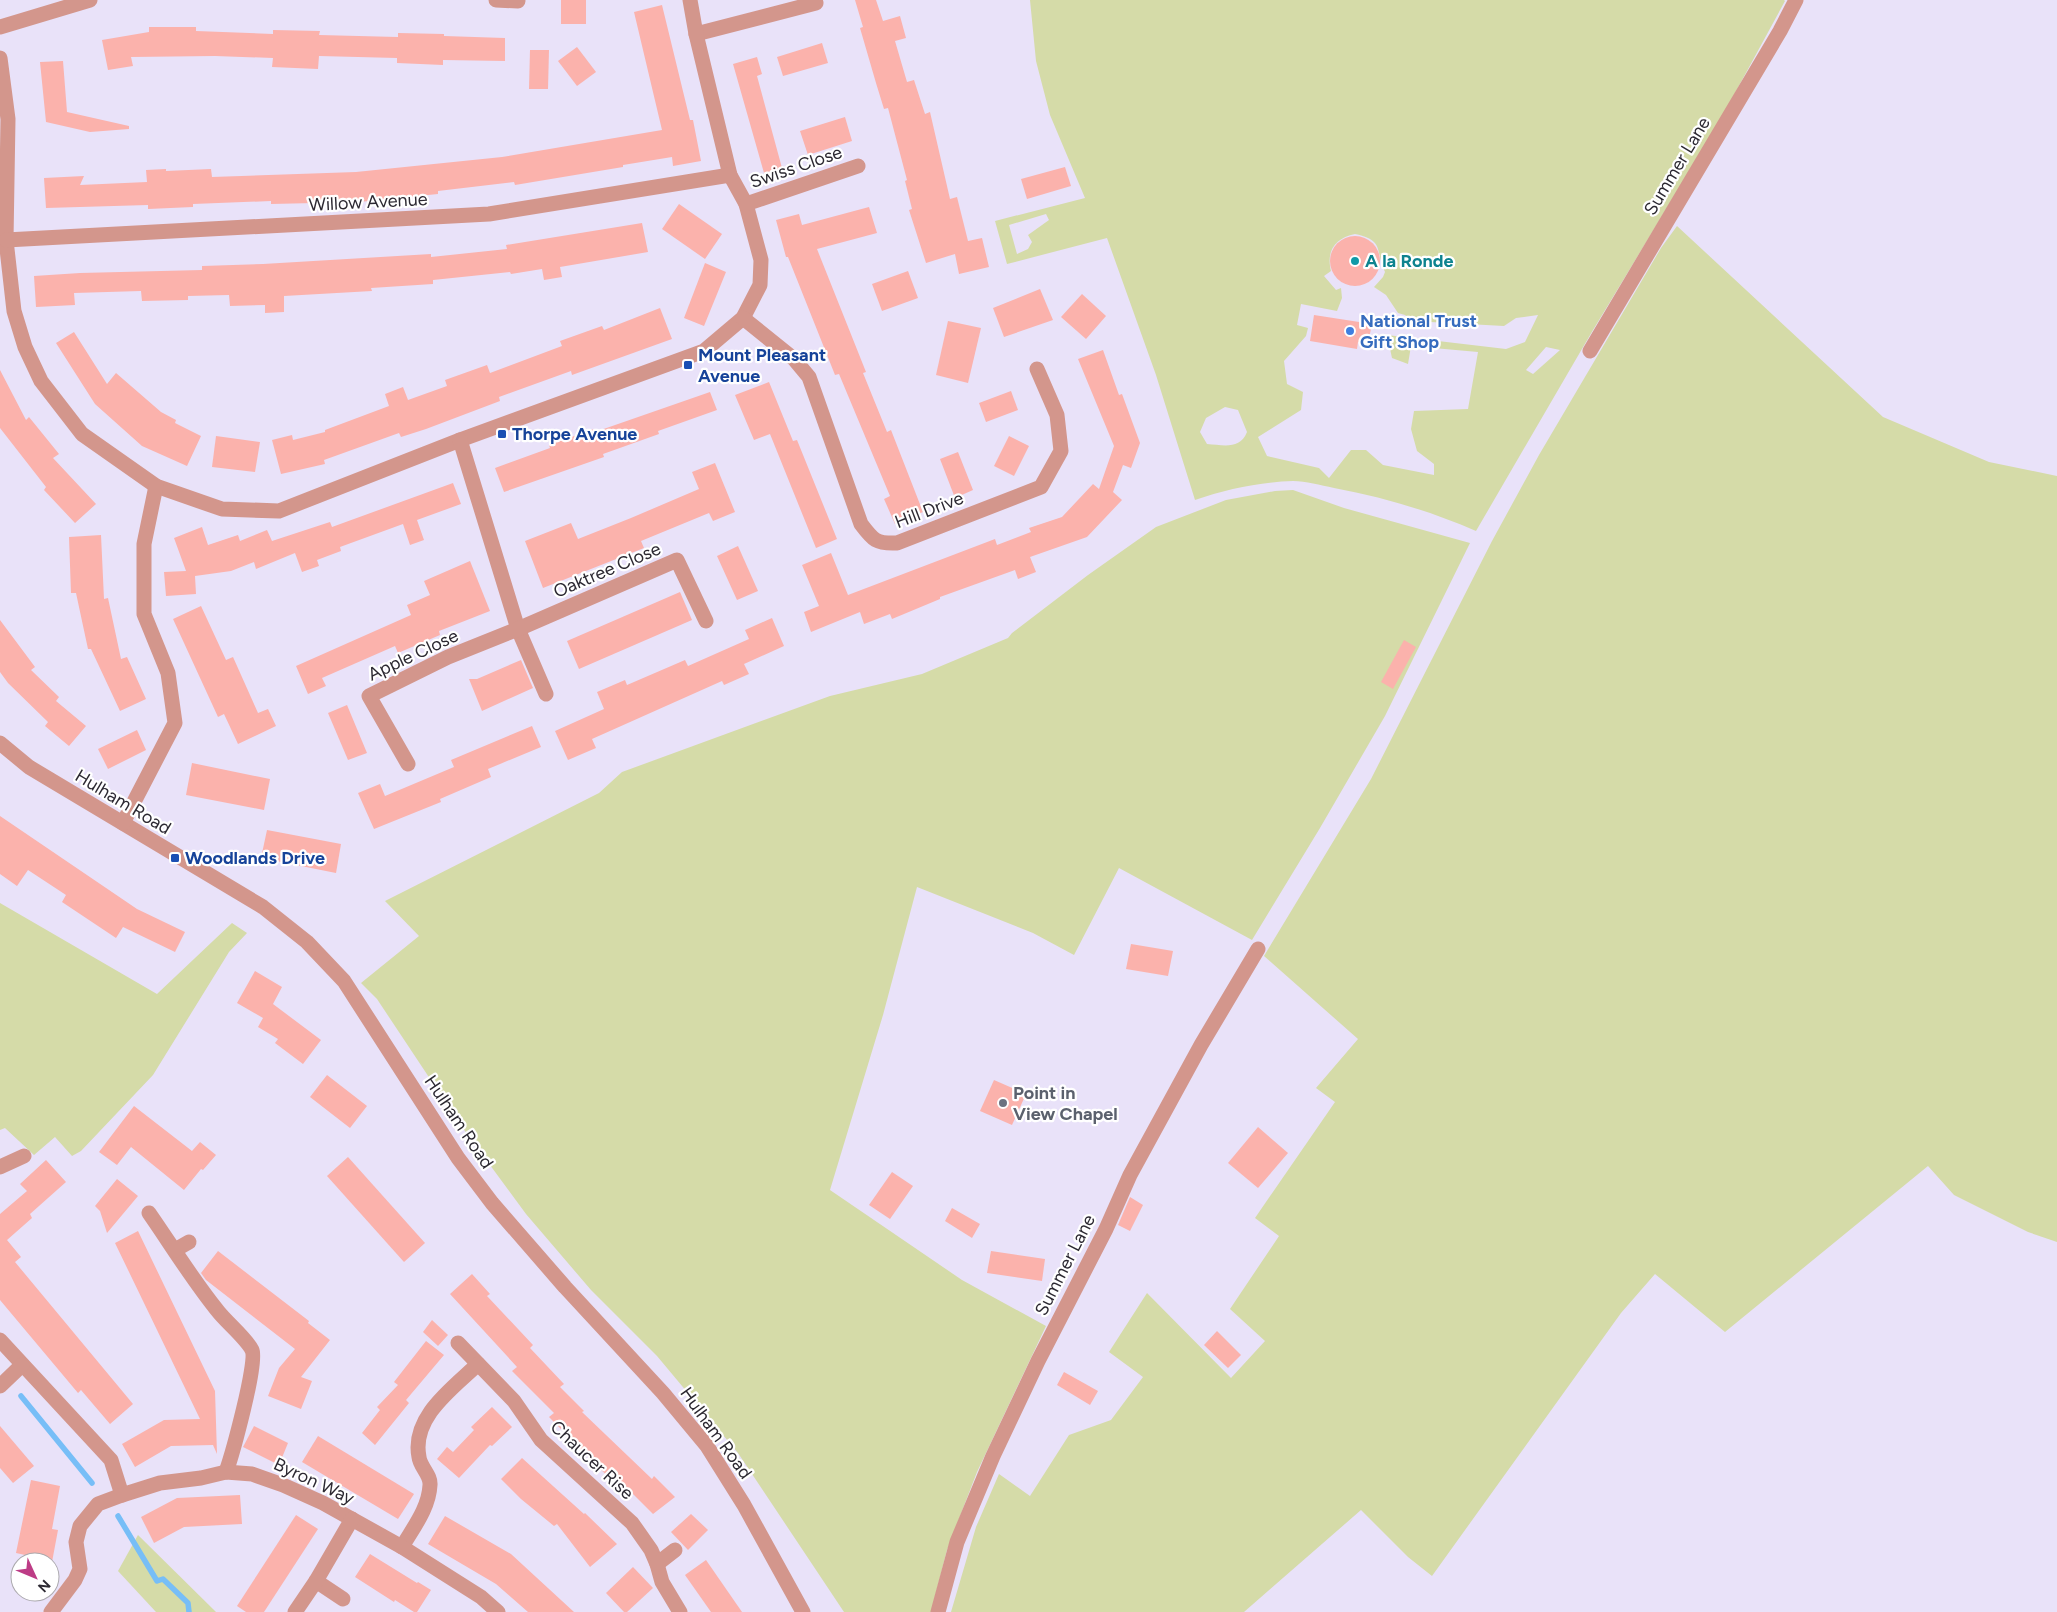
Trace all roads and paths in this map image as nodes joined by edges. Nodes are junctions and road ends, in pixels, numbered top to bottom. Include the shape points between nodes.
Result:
1 (90, 0) edge
2 (496, 0) edge
3 (690, 0) edge
4 (1796, 0) edge
5 (518, 1) edge
6 (816, 4) dead end
7 (0, 27) edge
8 (696, 34) junction
9 (0, 58) edge
10 (858, 166) dead end
11 (730, 175) junction
12 (746, 204) junction
13 (6, 240) junction
14 (743, 318) junction
15 (1590, 351) dead end
16 (1037, 369) dead end
17 (460, 440) junction
18 (156, 486) junction
19 (706, 621) dead end
20 (518, 629) junction
21 (546, 694) dead end
22 (0, 742) edge
23 (408, 764) dead end
24 (123, 823) junction
25 (1258, 949) dead end
26 (24, 1156) dead end
27 (0, 1167) edge
28 (150, 1213) dead end
29 (189, 1242) dead end
30 (174, 1250) junction
31 (0, 1340) edge
32 (458, 1343) dead end
33 (478, 1364) junction
34 (22, 1366) junction
35 (0, 1386) edge
36 (226, 1472) junction
37 (122, 1494) junction
38 (352, 1519) junction
39 (402, 1547) junction
40 (675, 1550) dead end
41 (657, 1564) junction
42 (316, 1581) junction
43 (343, 1598) dead end
44 (51, 1612) edge
45 (295, 1612) edge
46 (498, 1612) edge
47 (680, 1612) edge
48 (803, 1612) edge
49 (938, 1612) edge

1 - 7 street
2 - 5 street
3 - 8 street
4 - 15 street, Summer Lane
6 - 8 street
8 - 11 street
9 - 13 street via 8,119
10 - 12 street, Swiss Close
11 - 12 street
11 - 13 street, Willow Avenue via 489,214
12 - 14 street via 761,260 760,285
13 - 18 street via 14,311 25,347 41,381 82,434
14 - 16 street, Hill Drive via 794,359 809,377 861,524 872,539 882,544 897,543 1041,488 1061,451 1056,415
14 - 17 street via 704,351
17 - 18 street via 278,511 222,509
17 - 20 street
18 - 24 street via 144,544 144,614 168,673 174,723
19 - 20 street, Oaktree Close via 677,560
20 - 21 street
20 - 23 street, Apple Close via 448,657 369,696
22 - 24 street, Hulham Road via 29,767
24 - 48 street, Hulham Road via 263,907 307,942 344,981 458,1158 492,1203 707,1446
25 - 49 street, Summer Lane via 1130,1175 1038,1361 957,1542
26 - 27 street
28 - 30 street
29 - 30 street
30 - 36 street via 218,1312 253,1350 254,1366
31 - 34 street
32 - 33 street, Chaucer Rise
33 - 39 street via 439,1401 422,1429 418,1443 419,1459 430,1483 427,1504
33 - 41 street, Chaucer Rise via 514,1401 541,1440 632,1523
34 - 35 street
34 - 37 street via 111,1460
36 - 37 street, Byron Way via 160,1483
36 - 38 street, Byron Way via 252,1474 283,1485
37 - 44 street, Byron Way via 98,1504 80,1526 76,1542 80,1569
38 - 39 street, Byron Way
38 - 42 street
39 - 46 street, Byron Way via 481,1597
40 - 41 street
41 - 47 street, Chaucer Rise via 662,1582
42 - 43 street
42 - 45 street

